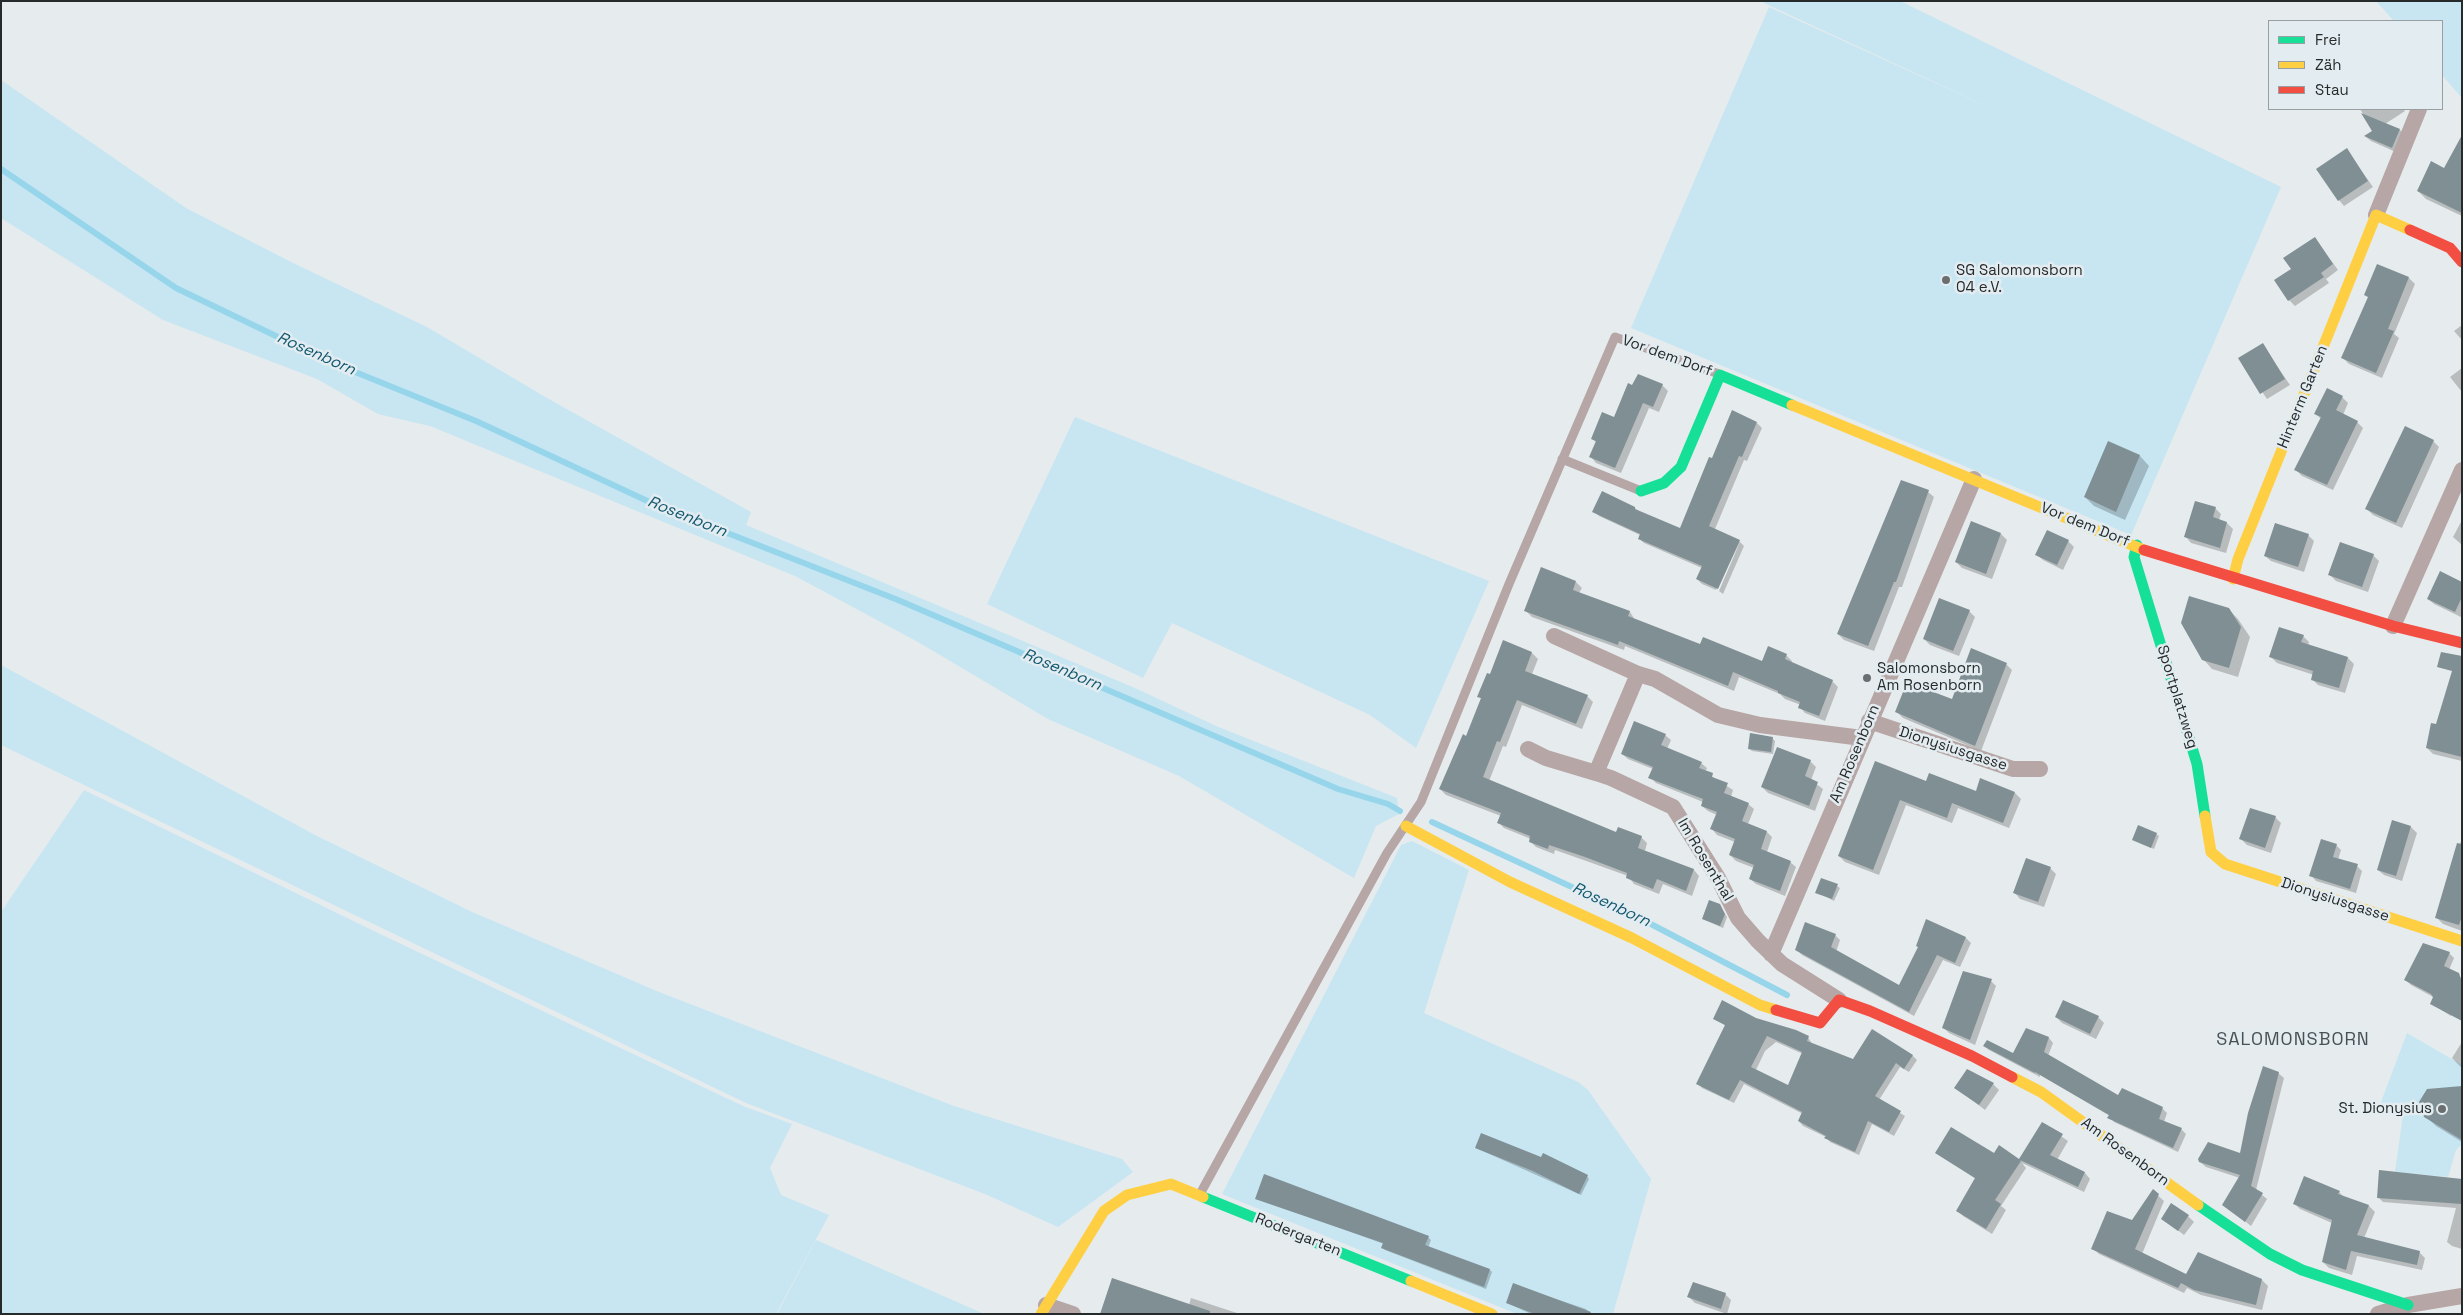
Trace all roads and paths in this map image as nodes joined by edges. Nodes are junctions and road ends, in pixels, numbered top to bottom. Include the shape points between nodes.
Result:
1 (2419, 110) edge
2 (2376, 215) junction
3 (2462, 262) edge
4 (1720, 374) junction
5 (1562, 459) junction
6 (2462, 470) edge
7 (1974, 479) junction
8 (1641, 491) joint
9 (2137, 546) junction
10 (2233, 579) junction
11 (2393, 626) junction
12 (1554, 636) dead end
13 (2462, 643) edge
14 (1638, 674) junction
15 (1869, 721) junction
16 (1862, 738) junction
17 (1528, 749) dead end
18 (2040, 769) dead end
19 (1596, 773) junction
20 (1406, 826) junction
21 (2211, 852) joint
22 (2462, 941) edge
23 (1771, 954) junction
24 (1839, 1000) junction
25 (1200, 1194) junction
26 (2462, 1296) edge
27 (2408, 1305) junction
28 (1044, 1310) edge
29 (1072, 1314) edge
30 (1492, 1314) edge
31 (2378, 1314) edge

1 - 2 street, Hinterm Garten
2 - 3 street via 2450,248
2 - 10 street, Hinterm Garten via 2238,559
4 - 5 lane, Vor dem Dorf via 1615,337
4 - 7 street, Vor dem Dorf
4 - 8 street, Vor dem Dorf via 1681,467 1664,483
5 - 8 lane, Vor dem Dorf
5 - 20 lane via 1421,802
6 - 11 street
7 - 9 street, Vor dem Dorf
7 - 15 street, Am Rosenborn
9 - 10 street, Vor dem Dorf
9 - 21 street, Sportplatzweg via 2134,557 2198,764
10 - 11 street, Vor dem Dorf
11 - 13 street, Vor dem Dorf
12 - 14 street
14 - 16 street via 1655,679 1718,715 1760,725
14 - 19 street
15 - 16 street, Am Rosenborn
15 - 18 street, Dionysiusgasse via 2014,769
16 - 23 street, Am Rosenborn
17 - 19 street, Im Rosenthal
19 - 23 street, Im Rosenthal via 1673,807 1718,878 1738,918
20 - 24 street via 1510,882 1632,938 1760,1005 1820,1023
20 - 25 lane via 1387,853
21 - 22 street, Dionysiusgasse via 2225,864
23 - 24 street, Am Rosenborn
24 - 27 street, Am Rosenborn via 1972,1056 2041,1092 2270,1254 2302,1270
25 - 28 street, Rodergarten via 1171,1184 1127,1196 1104,1211
25 - 30 street, Rodergarten
26 - 27 street
27 - 31 street
28 - 29 street

